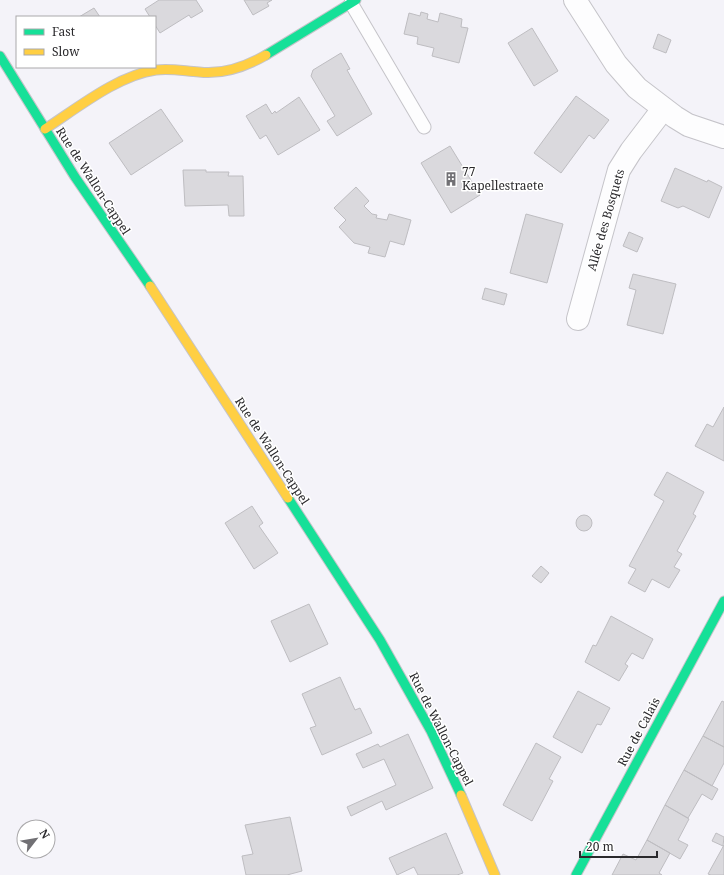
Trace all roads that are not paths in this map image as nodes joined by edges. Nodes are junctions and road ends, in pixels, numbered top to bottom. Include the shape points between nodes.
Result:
1 (575, 0) edge
2 (354, 1) edge
3 (0, 56) edge
4 (663, 109) junction
5 (424, 127) dead end
6 (46, 129) junction
7 (724, 137) edge
8 (578, 320) dead end
9 (724, 601) edge
10 (495, 875) edge
11 (576, 875) edge

1 - 4 street via 626,77
2 - 5 lane
2 - 6 street via 244,66 215,73 168,70 144,72 119,84
3 - 6 street, Rue de Wallon-Cappel
4 - 7 street via 688,124
4 - 8 street, Allée des Bosquets via 620,170
6 - 10 street, Rue de Wallon-Cappel via 87,196 176,325 380,640 435,739
9 - 11 street, Rue de Calais

